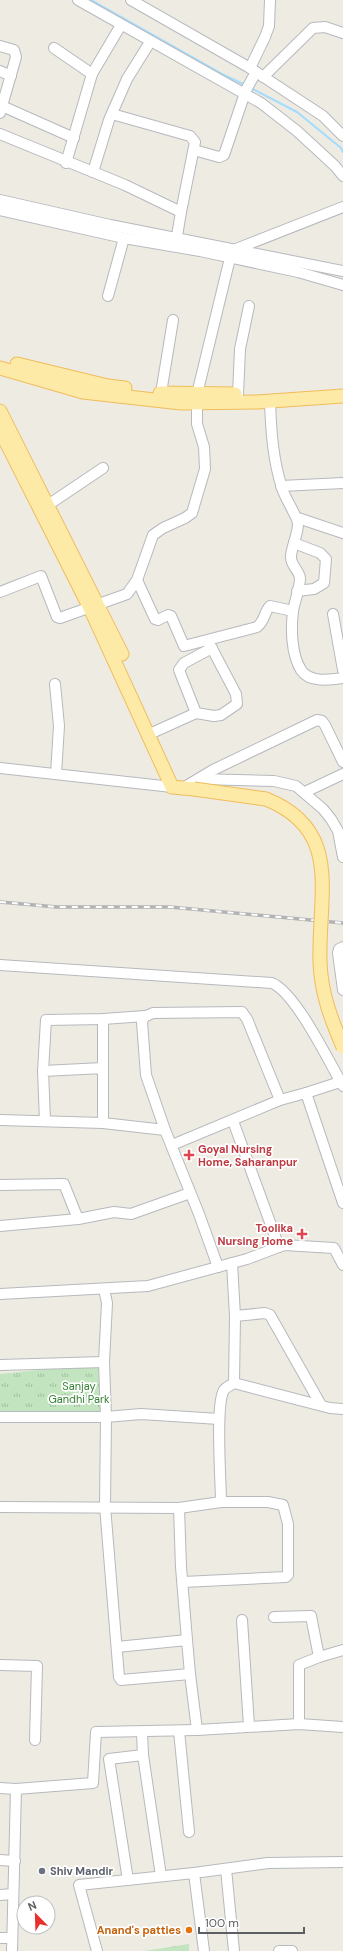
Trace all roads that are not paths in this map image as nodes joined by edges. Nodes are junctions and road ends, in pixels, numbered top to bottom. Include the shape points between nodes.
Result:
1 (78, 0) edge
2 (270, 0) edge
3 (135, 1) edge
4 (121, 24) junction
5 (343, 32) edge
6 (150, 42) junction
7 (0, 46) edge
8 (54, 48) dead end
9 (0, 71) edge
10 (256, 73) junction
11 (92, 74) junction
12 (11, 76) junction
13 (245, 92) junction
14 (2, 104) edge
15 (112, 114) junction
16 (0, 134) edge
17 (343, 136) edge
18 (74, 138) junction
19 (194, 150) junction
20 (66, 163) junction
21 (92, 172) junction
22 (343, 176) edge
23 (0, 200) edge
24 (343, 207) edge
25 (0, 210) edge
26 (181, 212) junction
27 (78, 221) junction
28 (124, 238) junction
29 (176, 242) junction
30 (233, 254) junction
31 (343, 271) edge
32 (343, 285) edge
33 (108, 296) dead end
34 (249, 306) dead end
35 (173, 320) dead end
36 (0, 359) edge
37 (0, 368) edge
38 (343, 389) edge
39 (161, 393) junction
40 (238, 394) junction
41 (297, 396) junction
42 (343, 396) edge
43 (197, 399) junction
44 (270, 402) junction
45 (0, 411) edge
46 (0, 430) edge
47 (103, 468) dead end
48 (343, 483) edge
49 (281, 486) junction
50 (48, 505) junction
51 (298, 518) junction
52 (343, 533) edge
53 (294, 543) junction
54 (137, 580) junction
55 (297, 591) junction
56 (0, 592) edge
57 (94, 607) junction
58 (293, 611) junction
59 (333, 614) dead end
60 (210, 644) junction
61 (343, 670) edge
62 (343, 678) edge
63 (55, 684) dead end
64 (196, 713) junction
65 (154, 732) junction
66 (343, 762) edge
67 (163, 764) junction
68 (0, 768) edge
69 (56, 774) junction
70 (343, 774) edge
71 (187, 785) junction
72 (305, 792) junction
73 (343, 857) edge
74 (343, 947) edge
75 (0, 966) edge
76 (343, 990) edge
77 (145, 1016) junction
78 (102, 1019) junction
79 (343, 1047) edge
80 (103, 1068) junction
81 (43, 1071) junction
82 (342, 1084) edge
83 (306, 1094) junction
84 (280, 1100) junction
85 (0, 1120) edge
86 (233, 1120) junction
87 (45, 1121) junction
88 (103, 1123) junction
89 (165, 1130) junction
90 (172, 1146) junction
91 (0, 1185) edge
92 (190, 1193) junction
93 (343, 1203) edge
94 (78, 1219) junction
95 (0, 1226) edge
96 (279, 1247) junction
97 (338, 1247) edge
98 (232, 1263) junction
99 (343, 1265) edge
100 (218, 1267) junction
101 (104, 1289) junction
102 (0, 1294) edge
103 (235, 1316) junction
104 (104, 1362) junction
105 (0, 1365) edge
106 (234, 1383) junction
107 (321, 1405) junction
108 (343, 1409) edge
109 (0, 1417) edge
110 (106, 1417) junction
111 (220, 1419) junction
112 (221, 1502) junction
113 (105, 1506) junction
114 (0, 1507) edge
115 (179, 1508) junction
116 (183, 1582) junction
117 (274, 1617) dead end
118 (242, 1620) dead end
119 (187, 1640) junction
120 (117, 1646) junction
121 (343, 1650) edge
122 (319, 1657) junction
123 (0, 1664) edge
124 (190, 1674) junction
125 (299, 1724) junction
126 (249, 1726) junction
127 (343, 1727) edge
128 (197, 1730) junction
129 (179, 1731) junction
130 (142, 1732) junction
131 (35, 1740) dead end
132 (143, 1755) junction
133 (0, 1788) edge
134 (16, 1789) junction
135 (189, 1832) dead end
136 (0, 1860) edge
137 (15, 1861) junction
138 (343, 1862) edge
139 (226, 1869) junction
140 (194, 1873) junction
141 (160, 1876) junction
142 (128, 1880) junction
143 (13, 1894) junction
144 (0, 1895) edge
145 (0, 1938) edge
146 (12, 1938) junction
147 (12, 1951) edge
148 (97, 1951) edge
149 (204, 1951) edge
150 (234, 1951) edge
151 (279, 1951) edge
152 (282, 1951) edge
153 (292, 1951) edge

1 - 4 street
2 - 10 street via 269,26
3 - 10 street
4 - 6 street
4 - 11 street
5 - 10 street via 325,27 313,28
6 - 13 street
6 - 15 street via 127,80
7 - 12 street via 14,50 16,54
8 - 11 street
9 - 12 street
10 - 13 street
10 - 17 street via 323,116
11 - 18 street
12 - 14 street
13 - 19 street via 224,155 218,157
13 - 22 street via 297,130
14 - 18 street
15 - 19 street via 190,136 196,142
15 - 21 street
16 - 20 street
18 - 20 street
19 - 26 street
20 - 21 street
21 - 26 street
23 - 27 street
24 - 30 street
25 - 27 street
26 - 29 street
27 - 28 street
27 - 29 street via 110,224
28 - 29 street
28 - 33 street
29 - 30 street
30 - 31 street
30 - 32 street
30 - 43 street
34 - 40 street via 240,349
35 - 39 street
36 - 39 main road via 108,386
37 - 43 main road via 83,392
38 - 41 main road
39 - 43 main road
40 - 41 main road
40 - 43 main road
41 - 42 main road
41 - 44 main road
43 - 44 main road
43 - 54 street via 197,424 204,447 205,462 204,477 194,509 189,516 153,535
44 - 49 street via 272,440
45 - 50 main road
46 - 57 main road
47 - 50 street
48 - 49 street
49 - 51 street via 285,499
50 - 57 main road
51 - 52 street
51 - 53 street
53 - 55 street via 291,558 300,576
53 - 55 street via 320,553 326,559 324,583 314,589
54 - 57 street via 127,594
54 - 60 street via 155,619 171,616 184,646
55 - 58 street
56 - 57 street via 40,576 58,618
57 - 65 main road via 126,663
57 - 67 main road via 151,742
58 - 60 street via 270,606 257,627
58 - 62 street via 295,652 301,670 310,678
59 - 61 street
60 - 64 street via 184,663 179,670
60 - 64 street via 236,694 237,704 214,716
63 - 69 street via 58,726
64 - 65 street
65 - 67 main road
66 - 71 street via 325,725 317,720
67 - 71 main road
68 - 69 street
69 - 71 street
70 - 72 street
71 - 72 street via 274,781 296,786
71 - 79 main road, bridge via 276,802 304,820 323,849 326,872 320,961 322,987 327,1008
72 - 73 street via 331,819 338,831
74 - 76 street via 338,953
75 - 82 street via 272,983 295,1004
77 - 78 street
77 - 84 street via 153,1013 242,1012 247,1018
77 - 89 street via 142,1022 146,1075
78 - 80 street
78 - 81 street via 46,1020
80 - 81 street
80 - 88 street
81 - 87 street
82 - 83 street
83 - 84 street
83 - 93 street
84 - 86 street
85 - 87 street
86 - 90 street
86 - 96 street
87 - 88 street
88 - 89 street
89 - 90 street
90 - 92 street
91 - 94 street via 64,1184
92 - 94 street via 131,1214 114,1212
92 - 100 street
94 - 95 street
96 - 97 street
96 - 98 street
97 - 99 street
98 - 100 street
98 - 103 street
100 - 101 street via 148,1286
101 - 102 street
101 - 104 street via 107,1304
103 - 106 street
103 - 107 street via 265,1313 270,1315
104 - 105 street
104 - 110 street
106 - 107 street
106 - 111 street via 223,1392
107 - 108 street
109 - 110 street
110 - 111 street via 141,1414
110 - 113 street
111 - 112 street
112 - 115 street
112 - 116 street via 268,1502 283,1505 288,1524 288,1576
113 - 114 street
113 - 115 street
113 - 120 street
115 - 116 street via 180,1567
116 - 119 street
117 - 122 street via 311,1616
118 - 126 street
119 - 120 street
119 - 124 street
120 - 124 street via 121,1680
121 - 122 street
122 - 125 street via 299,1666
123 - 131 street via 37,1666
124 - 128 street
125 - 126 street
125 - 127 street
126 - 128 street
128 - 129 street
129 - 130 street
129 - 135 street
130 - 132 street
130 - 134 street via 96,1732 93,1783
132 - 141 street
132 - 142 street via 109,1759
133 - 134 street
134 - 137 street
136 - 137 street
137 - 143 street
138 - 139 street via 268,1863
139 - 140 street
139 - 150 street
140 - 141 street
140 - 149 street
141 - 142 street
142 - 148 street via 79,1884
143 - 144 street
143 - 146 street
145 - 146 street
146 - 147 street
151 - 152 street
152 - 153 street

